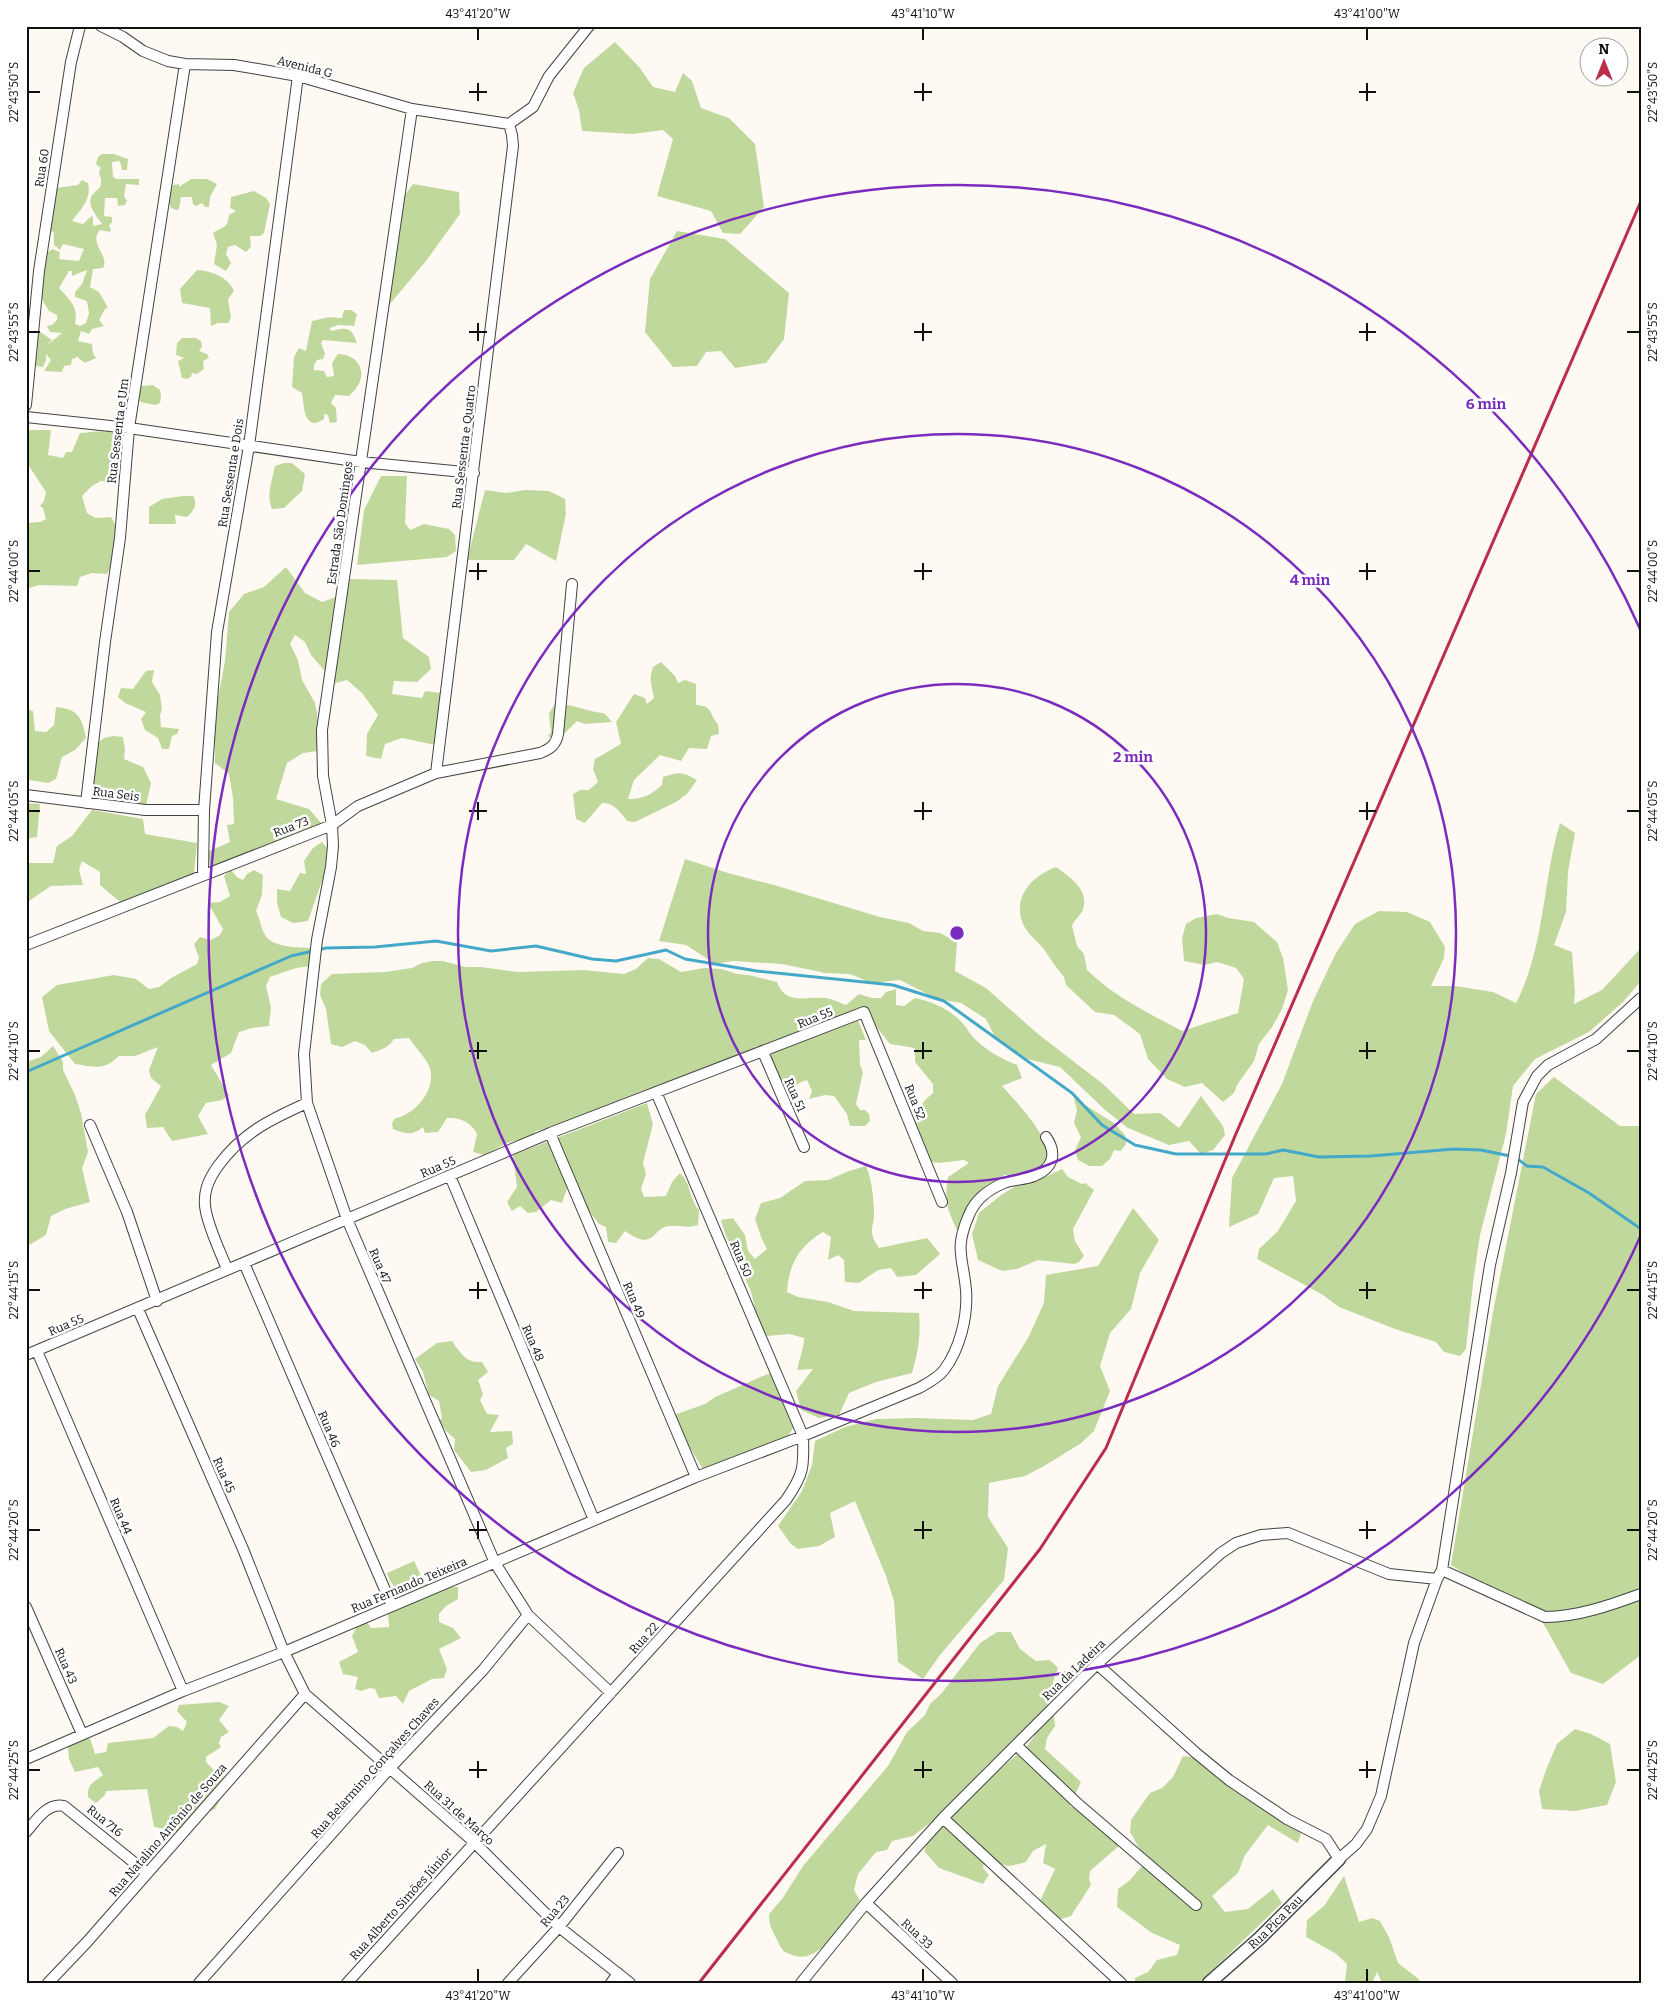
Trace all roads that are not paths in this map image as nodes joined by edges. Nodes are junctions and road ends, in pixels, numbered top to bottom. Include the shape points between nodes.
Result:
1 (80, 26) edge
2 (101, 26) edge
3 (589, 26) edge
4 (185, 64) junction
5 (298, 76) junction
6 (412, 109) junction
7 (509, 124) junction
8 (26, 405) edge
9 (26, 416) edge
10 (129, 428) junction
11 (249, 446) junction
12 (361, 462) junction
13 (474, 473) junction
14 (572, 584) dead end
15 (436, 773) junction
16 (26, 795) edge
17 (86, 803) junction
18 (204, 810) junction
19 (332, 825) junction
20 (203, 875) junction
21 (26, 946) edge
22 (315, 965) joint
23 (1641, 998) edge
24 (864, 1012) joint
25 (763, 1052) junction
26 (656, 1092) junction
27 (307, 1103) junction
28 (90, 1125) dead end
29 (550, 1134) junction
30 (1046, 1137) dead end
31 (804, 1147) dead end
32 (450, 1176) junction
33 (942, 1202) dead end
34 (347, 1219) junction
35 (244, 1263) junction
36 (227, 1269) junction
37 (157, 1301) junction
38 (138, 1309) junction
39 (37, 1351) junction
40 (26, 1355) edge
41 (803, 1436) junction
42 (696, 1477) junction
43 (594, 1520) junction
44 (495, 1563) junction
45 (1439, 1574) junction
46 (1641, 1594) edge
47 (392, 1606) junction
48 (26, 1607) edge
49 (528, 1615) junction
50 (284, 1652) junction
51 (1097, 1664) junction
52 (183, 1691) junction
53 (611, 1693) junction
54 (305, 1694) junction
55 (82, 1734) junction
56 (1016, 1745) junction
57 (26, 1759) edge
58 (390, 1768) junction
59 (943, 1818) junction
60 (26, 1832) edge
61 (474, 1842) junction
62 (618, 1853) dead end
63 (1339, 1859) junction
64 (147, 1873) junction
65 (866, 1903) junction
66 (1196, 1905) dead end
67 (559, 1927) junction
68 (618, 1972) junction
69 (48, 1983) edge
70 (199, 1983) edge
71 (347, 1983) edge
72 (508, 1983) edge
73 (611, 1983) edge
74 (630, 1983) edge
75 (801, 1983) edge
76 (952, 1983) edge
77 (1121, 1983) edge
78 (1209, 1983) edge

1 - 8 street, Rua 60 via 71,62 39,271
2 - 4 street, Avenida G via 154,56
3 - 7 street via 549,76 533,107
4 - 5 street, Avenida G via 234,65
4 - 10 street, Rua Sessenta e Um
5 - 6 street, Avenida G
5 - 11 street, Rua Sessenta e Dois
6 - 7 street, Avenida G
6 - 12 street, Estrada São Domingos
7 - 13 street, Rua Sessenta e Quatro via 513,146
9 - 10 street
10 - 11 street
10 - 17 street, Rua Sessenta e Um via 120,538
11 - 12 street
11 - 18 street, Rua Sessenta e Dois via 217,632
12 - 13 street
12 - 19 street, Estrada São Domingos via 322,730 323,776
13 - 15 street, Rua Sessenta e Quatro
14 - 15 street, Rua 73 via 557,741 540,753
15 - 19 street, Rua 73 via 358,806
16 - 17 street, Rua Seis
17 - 18 street, Rua Seis via 144,810
18 - 20 street, Rua Sessenta e Dois
19 - 20 street, Rua 73
19 - 22 street, Estrada São Domingos via 331,867
20 - 21 street, Rua 73
22 - 27 street, Rua 47 via 304,1054
23 - 45 street via 1596,1039 1548,1065 1537,1076 1524,1102 1490,1266
24 - 25 street, Rua 55
24 - 33 street, Rua 52
25 - 26 street, Rua 55
25 - 31 street, Rua 51
26 - 29 street, Rua 55
26 - 41 street, Rua 50
27 - 34 street, Rua 47
27 - 36 street via 250,1132 229,1150 210,1177 204,1194 206,1212
28 - 37 street via 127,1212
29 - 32 street, Rua 55
29 - 42 street, Rua 49
30 - 41 street, Rua Fernando Teixeira via 1052,1146 1053,1158 1046,1169 987,1192 969,1214 960,1241 966,1287 965,1316 958,1342 944,1371 920,1388
32 - 34 street, Rua 55
32 - 43 street, Rua 48
34 - 35 street, Rua 55
34 - 44 street, Rua 47
35 - 36 street, Rua 55
35 - 47 street, Rua 46
36 - 37 street, Rua 55
37 - 38 street, Rua 55
38 - 39 street, Rua 55
38 - 50 street, Rua 45 via 243,1549
39 - 40 street, Rua 55
39 - 52 street, Rua 44
41 - 42 street, Rua Fernando Teixeira
41 - 53 street, Rua 22 via 804,1466 799,1481 786,1500
42 - 43 street, Rua Fernando Teixeira
43 - 44 street, Rua Fernando Teixeira
44 - 47 street, Rua Fernando Teixeira
44 - 49 street
45 - 46 street, Rua da Ladeira via 1545,1617 1612,1604
45 - 51 street, Rua da Ladeira via 1389,1574 1288,1533 1261,1535 1236,1543 1221,1553
45 - 63 street via 1414,1643 1381,1796 1367,1829
47 - 50 street, Rua Fernando Teixeira
48 - 55 street, Rua 43
49 - 53 street
49 - 58 street, Rua Belarmino Gonçalves Chaves via 483,1670
50 - 52 street, Rua Fernando Teixeira
50 - 54 street, Rua 31 de Março
51 - 56 street, Rua da Ladeira
51 - 63 street via 1230,1780 1287,1819 1326,1839
52 - 55 street, Rua Fernando Teixeira
53 - 61 street, Rua 22
54 - 58 street, Rua 31 de Março
54 - 64 street, Rua Natalino Antônio de Souza
55 - 57 street, Rua Fernando Teixeira
56 - 59 street, Rua da Ladeira
56 - 66 street via 1077,1803
58 - 61 street, Rua 31 de Março
58 - 70 street, Rua Belarmino Gonçalves Chaves
59 - 65 street, Rua da Ladeira
59 - 77 street
60 - 64 street, Rua 716 via 51,1806 64,1806
61 - 67 street, Rua 31 de Março
61 - 71 street, Rua Alberto Simões Júnior
62 - 67 street, Rua 23
63 - 78 street, Rua Pica Pau via 1260,1938
64 - 69 street, Rua Natalino Antônio de Souza
65 - 75 street, Rua da Ladeira
65 - 76 street, Rua 33
67 - 68 street, Rua 31 de Março
67 - 72 street, Rua 23
68 - 73 street
68 - 74 street, Rua 31 de Março

